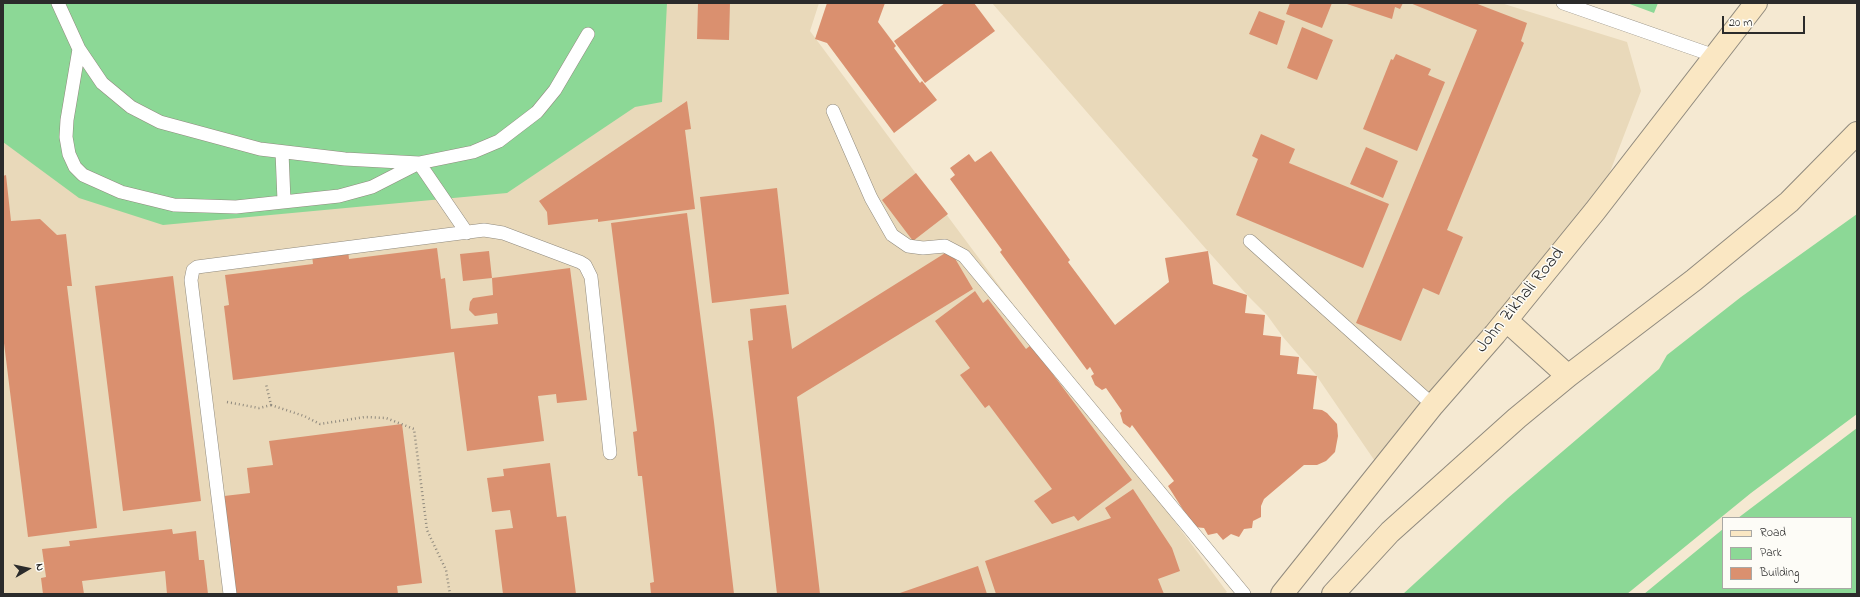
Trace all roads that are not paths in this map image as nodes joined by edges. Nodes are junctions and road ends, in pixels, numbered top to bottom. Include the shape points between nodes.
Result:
1 (58, 3) edge
2 (1563, 3) edge
3 (1757, 5) edge
4 (588, 34) dead end
5 (79, 49) junction
6 (1715, 56) junction
7 (833, 111) dead end
8 (1857, 133) edge
9 (282, 152) junction
10 (419, 163) junction
11 (284, 201) junction
12 (467, 233) junction
13 (1250, 241) dead end
14 (1506, 320) junction
15 (1568, 376) junction
16 (1433, 405) junction
17 (610, 453) dead end
18 (230, 594) edge
19 (1244, 594) edge
20 (1282, 594) edge
21 (1333, 594) edge

1 - 5 lane
2 - 6 lane
3 - 6 main road, John Zikhali Road
4 - 10 lane via 555,90 537,112 499,141 473,152
5 - 9 lane via 102,83 131,107 148,116 160,122 260,149
5 - 11 lane via 66,137 68,154 75,167 84,175 121,192 174,205 236,207
6 - 14 main road, John Zikhali Road via 1633,163
7 - 19 lane via 871,198 892,234 908,246 945,246 964,256
8 - 15 main road via 1789,202 1694,280
9 - 10 lane
9 - 11 lane
10 - 11 lane via 372,187 339,196
10 - 12 lane
12 - 17 lane via 484,230 503,233 580,262 588,270 592,283
12 - 18 lane via 197,267 193,270 191,280
13 - 16 lane
14 - 15 main road
14 - 16 main road, John Zikhali Road
15 - 21 main road via 1390,532
16 - 20 main road, John Zikhali Road

